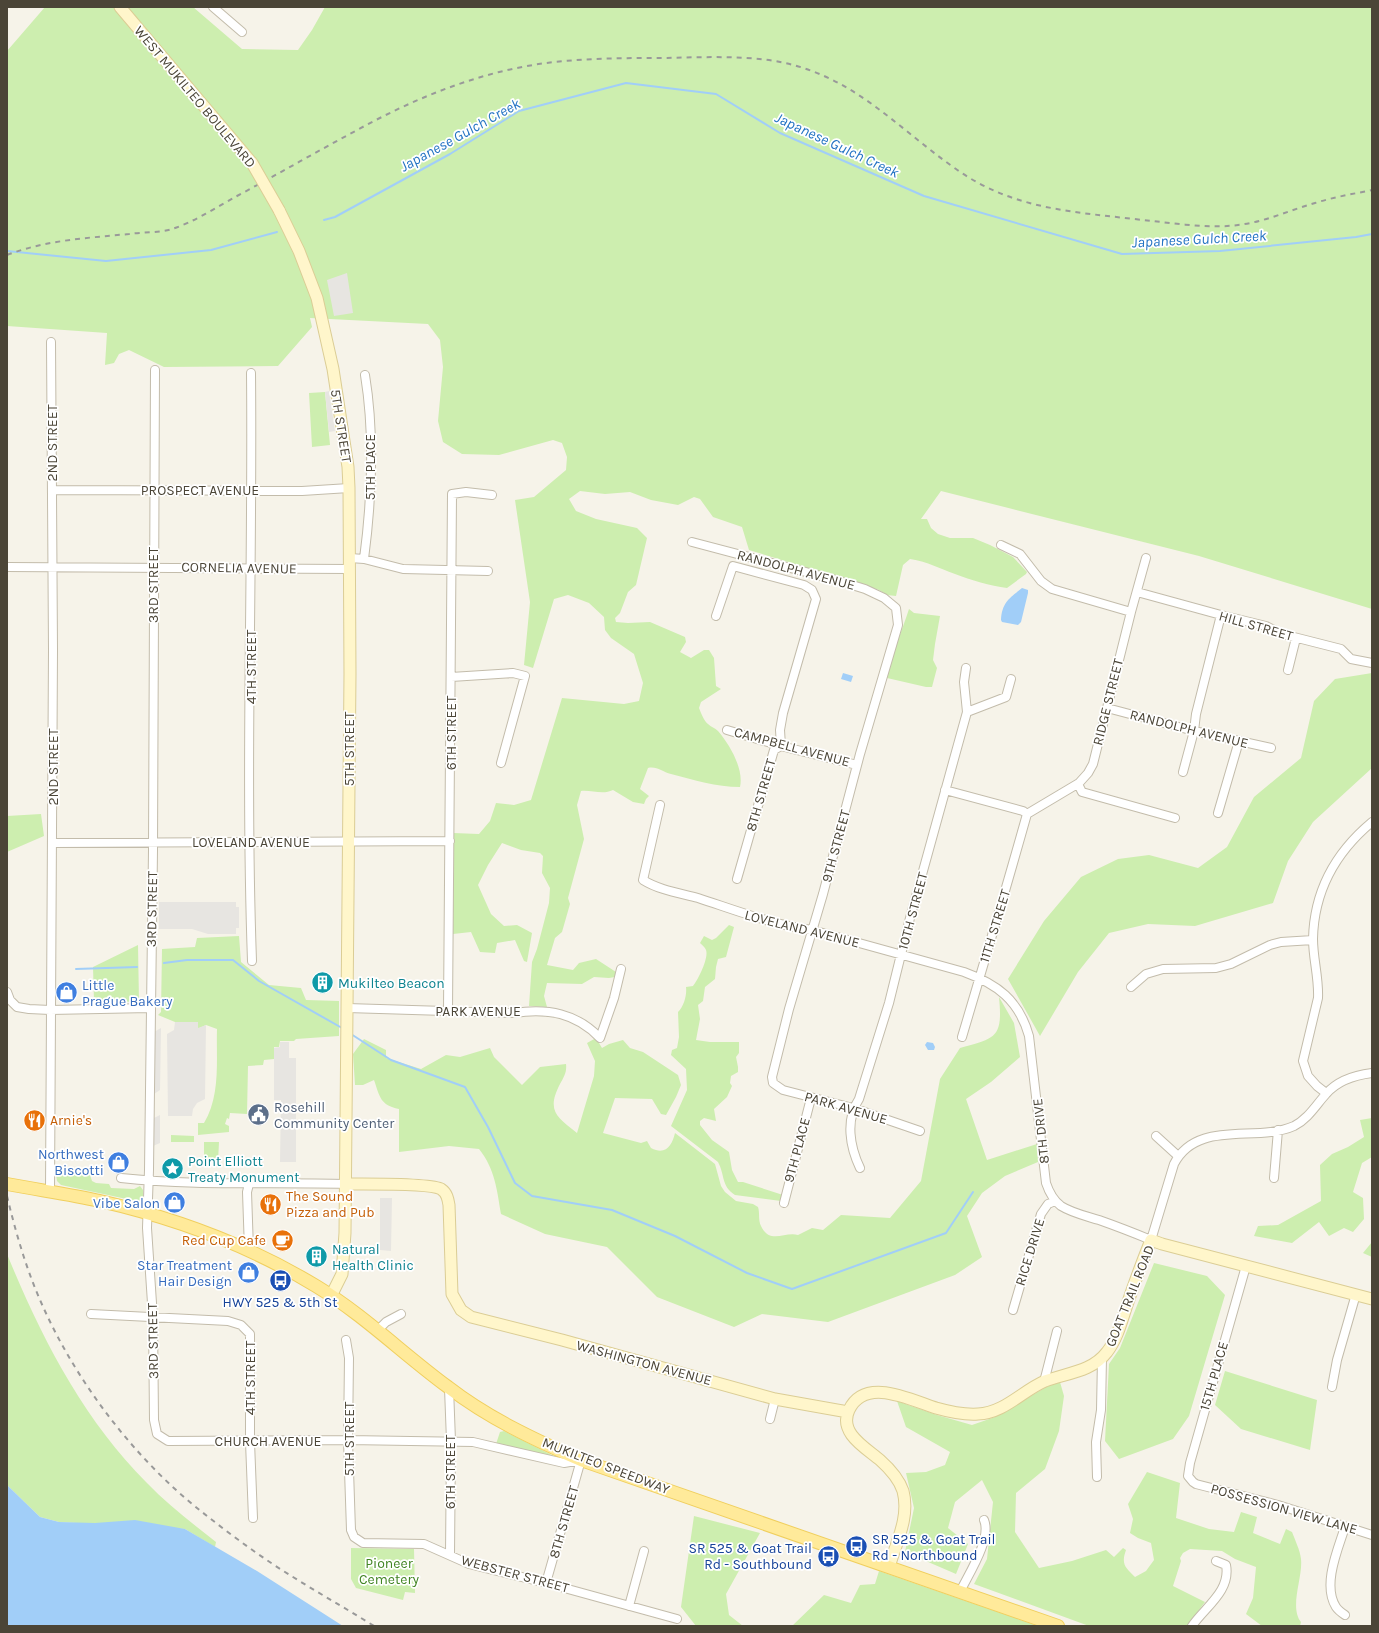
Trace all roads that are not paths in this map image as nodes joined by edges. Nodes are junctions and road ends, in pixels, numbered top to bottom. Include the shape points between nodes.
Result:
1 (120, 7) edge
2 (213, 7) edge
3 (242, 32) dead end
4 (279, 210) joint
5 (51, 342) dead end
6 (155, 370) dead end
7 (251, 373) dead end
8 (365, 375) dead end
9 (349, 488) junction
10 (52, 490) junction
11 (154, 490) junction
12 (252, 490) junction
13 (492, 495) dead end
14 (692, 542) dead end
15 (1001, 545) dead end
16 (1146, 558) dead end
17 (364, 559) junction
18 (350, 564) junction
19 (7, 567) edge
20 (153, 567) junction
21 (53, 568) junction
22 (251, 568) junction
23 (451, 570) junction
24 (488, 571) dead end
25 (1137, 592) junction
26 (816, 599) joint
27 (896, 608) joint
28 (1131, 612) junction
29 (716, 616) dead end
30 (1221, 616) junction
31 (1296, 638) junction
32 (1372, 663) edge
33 (966, 668) dead end
34 (1288, 670) dead end
35 (451, 677) junction
36 (1011, 679) dead end
37 (1107, 708) junction
38 (967, 712) junction
39 (727, 730) dead end
40 (1194, 730) junction
41 (1239, 741) junction
42 (781, 746) junction
43 (1270, 748) dead end
44 (502, 763) dead end
45 (857, 765) junction
46 (1183, 772) dead end
47 (1078, 784) junction
48 (945, 790) junction
49 (660, 805) dead end
50 (1218, 813) dead end
51 (1027, 814) junction
52 (1176, 818) dead end
53 (1372, 822) edge
54 (450, 841) junction
55 (152, 842) junction
56 (249, 842) junction
57 (349, 842) junction
58 (53, 843) junction
59 (736, 879) dead end
60 (812, 930) junction
61 (1313, 940) junction
62 (902, 955) junction
63 (252, 961) dead end
64 (621, 969) dead end
65 (979, 977) junction
66 (1131, 987) dead end
67 (7, 992) edge
68 (150, 1008) junction
69 (347, 1008) junction
70 (50, 1010) junction
71 (448, 1011) junction
72 (962, 1037) dead end
73 (1372, 1074) edge
74 (773, 1083) joint
75 (1326, 1093) junction
76 (811, 1098) junction
77 (853, 1108) junction
78 (1278, 1130) junction
79 (920, 1131) dead end
80 (1156, 1136) dead end
81 (1178, 1156) junction
82 (860, 1168) dead end
83 (121, 1178) dead end
84 (1274, 1178) dead end
85 (149, 1180) junction
86 (7, 1184) edge
87 (249, 1184) junction
88 (346, 1184) junction
89 (50, 1192) junction
90 (1056, 1201) junction
91 (784, 1203) dead end
92 (148, 1214) junction
93 (1151, 1240) junction
94 (249, 1250) junction
95 (1246, 1266) junction
96 (1356, 1294) junction
97 (332, 1296) junction
98 (1372, 1299) edge
99 (1013, 1310) dead end
100 (91, 1314) dead end
101 (401, 1314) dead end
102 (153, 1318) junction
103 (378, 1330) junction
104 (1057, 1331) dead end
105 (346, 1340) dead end
106 (1102, 1358) junction
107 (1044, 1382) junction
108 (449, 1388) junction
109 (1332, 1388) dead end
110 (775, 1399) junction
111 (848, 1412) junction
112 (770, 1419) dead end
113 (348, 1440) junction
114 (168, 1441) joint
115 (451, 1441) junction
116 (250, 1442) junction
117 (581, 1460) junction
118 (1097, 1476) dead end
119 (1196, 1484) joint
120 (253, 1518) dead end
121 (984, 1520) dead end
122 (1345, 1527) junction
123 (1372, 1535) edge
124 (354, 1537) joint
125 (644, 1551) dead end
126 (450, 1555) junction
127 (1216, 1561) dead end
128 (889, 1567) junction
129 (546, 1583) junction
130 (960, 1592) junction
131 (629, 1606) junction
132 (1345, 1615) dead end
133 (677, 1619) dead end
134 (1058, 1626) edge
135 (1192, 1626) edge

1 - 4 street, WEST MUKILTEO BOULEVARD, bridge via 252,162
2 - 3 street
4 - 9 street, 5TH STREET via 299,251 317,298 333,369
5 - 10 street, 2ND STREET
6 - 11 street, 3RD STREET
7 - 12 street, 4TH STREET
8 - 17 street, 5TH PLACE via 369,399 372,486
9 - 12 street, PROSPECT AVENUE via 302,491
9 - 18 street, 5TH STREET
10 - 11 street, PROSPECT AVENUE
10 - 21 street, 2ND STREET
11 - 12 street, PROSPECT AVENUE
11 - 20 street, 3RD STREET
12 - 22 street, 4TH STREET
13 - 23 street, 6TH STREET via 466,492 452,494
14 - 27 street, RANDOLPH AVENUE via 865,589 884,598
15 - 28 street via 1020,554 1041,581 1052,590
16 - 25 street, RIDGE STREET
17 - 18 street, CORNELIA AVENUE
17 - 23 street, CORNELIA AVENUE via 403,569
18 - 22 street, CORNELIA AVENUE
18 - 57 street, 5TH STREET
19 - 21 street, CORNELIA AVENUE
20 - 21 street, CORNELIA AVENUE
20 - 22 street, CORNELIA AVENUE
20 - 55 street, 3RD STREET
21 - 58 street, 2ND STREET
22 - 56 street, 4TH STREET
23 - 24 street
23 - 35 street, 6TH STREET
25 - 28 street, RIDGE STREET
25 - 30 street, HILL STREET
26 - 29 street, RANDOLPH AVENUE via 812,590 804,585 733,566
26 - 42 street, 8TH STREET via 783,713
27 - 45 street, 9TH STREET via 898,625
28 - 37 street, RIDGE STREET
30 - 31 street, HILL STREET via 1266,626
30 - 40 street
31 - 32 street, HILL STREET via 1341,649 1351,659
31 - 34 street
33 - 38 street via 964,682
35 - 44 street via 513,673 525,676
35 - 54 street, 6TH STREET
36 - 38 street via 1006,697
37 - 40 street, RANDOLPH AVENUE
37 - 47 street, RIDGE STREET via 1093,764
38 - 48 street, 10TH STREET
39 - 42 street, CAMPBELL AVENUE
40 - 41 street, RANDOLPH AVENUE
40 - 46 street
41 - 43 street, RANDOLPH AVENUE
41 - 50 street
42 - 45 street, CAMPBELL AVENUE
42 - 59 street, 8TH STREET via 774,750
45 - 60 street, 9TH STREET
47 - 51 street, RIDGE STREET
47 - 52 street via 1082,792
48 - 51 street
48 - 62 street, 10TH STREET
49 - 60 street, LOVELAND AVENUE via 642,880 650,885 744,914
51 - 65 street, 11TH STREET
53 - 61 street via 1341,853 1326,880 1318,903
54 - 57 street, LOVELAND AVENUE
54 - 71 street, 6TH STREET
55 - 56 street, LOVELAND AVENUE
55 - 58 street, LOVELAND AVENUE
55 - 68 street, 3RD STREET
56 - 57 street, LOVELAND AVENUE
56 - 63 street, 4TH STREET
57 - 69 street, 5TH STREET
58 - 70 street, 2ND STREET
60 - 62 street, LOVELAND AVENUE
60 - 74 street, 9TH STREET via 773,1069
61 - 66 street via 1270,945 1231,964 1216,968 1163,969 1146,974
61 - 75 street via 1318,998 1304,1062 1308,1076
62 - 65 street, LOVELAND AVENUE
62 - 77 street, 10TH STREET via 861,1093
64 - 71 street, PARK AVENUE via 600,1038 585,1025 558,1014 526,1011
65 - 72 street, 11TH STREET
65 - 90 street, 8TH DRIVE via 1008,996 1026,1026 1033,1060 1046,1179
67 - 70 street via 10,1000 18,1007
68 - 70 street
68 - 85 street, 3RD STREET
69 - 71 street, PARK AVENUE
69 - 88 street, 5TH STREET
70 - 89 street, 2ND STREET
73 - 75 street via 1344,1081
74 - 76 street, PARK AVENUE via 783,1090
75 - 78 street via 1304,1119 1294,1126
76 - 77 street, PARK AVENUE
76 - 91 street, 9TH PLACE
77 - 79 street, PARK AVENUE
77 - 82 street via 851,1147
78 - 81 street via 1208,1137 1194,1142
78 - 84 street
80 - 81 street
81 - 93 street via 1171,1171
83 - 85 street
85 - 87 street
85 - 92 street, 3RD STREET
86 - 89 main road, MUKILTEO SPEEDWAY
87 - 88 street
87 - 94 street
88 - 97 street, 5TH STREET via 344,1263
88 - 110 street, WASHINGTON AVENUE via 427,1186 444,1191 448,1197 452,1294 461,1310 471,1317
89 - 92 main road, MUKILTEO SPEEDWAY
90 - 93 street via 1066,1209
90 - 99 street, RICE DRIVE via 1048,1204 1041,1214
92 - 94 main road, MUKILTEO SPEEDWAY
92 - 102 street, 3RD STREET
93 - 95 street, GOAT TRAIL ROAD
93 - 106 street, GOAT TRAIL ROAD via 1116,1336
94 - 97 main road, MUKILTEO SPEEDWAY
95 - 96 street, GOAT TRAIL ROAD
95 - 119 street, 15TH PLACE via 1190,1462 1188,1476
96 - 98 street, GOAT TRAIL ROAD
96 - 109 street via 1337,1360
97 - 103 main road, MUKILTEO SPEEDWAY
100 - 102 street
101 - 103 street
102 - 114 street, 3RD STREET via 154,1420 158,1434
102 - 116 street, 4TH STREET via 228,1321 241,1325 250,1334
103 - 108 main road, MUKILTEO SPEEDWAY
104 - 107 street
105 - 113 street, 5TH STREET via 349,1358
106 - 107 street, GOAT TRAIL ROAD via 1085,1368
106 - 118 street via 1096,1442
107 - 111 street, GOAT TRAIL ROAD via 1003,1407 980,1414 952,1412 910,1398 880,1393 860,1398
108 - 115 street, 6TH STREET
108 - 117 main road, MUKILTEO SPEEDWAY via 507,1425
110 - 111 street, WASHINGTON AVENUE
110 - 112 street
111 - 128 street via 848,1425 855,1440 886,1465 902,1491 906,1509
113 - 115 street, CHURCH AVENUE
113 - 116 street, CHURCH AVENUE
113 - 124 street, 5TH STREET via 351,1530
114 - 116 street, CHURCH AVENUE
115 - 117 street, CHURCH AVENUE via 473,1442 564,1464
115 - 126 street, 6TH STREET
116 - 120 street, 4TH STREET
117 - 128 main road, MUKILTEO SPEEDWAY
117 - 129 street, 8TH STREET
119 - 122 street, POSSESSION VIEW LANE via 1278,1505
121 - 130 street via 986,1524 981,1550
122 - 123 street, POSSESSION VIEW LANE
122 - 132 street via 1330,1582 1336,1606
124 - 126 street, WEBSTER STREET via 363,1543 424,1544
125 - 131 street
126 - 129 street, WEBSTER STREET via 469,1564
127 - 135 street via 1226,1565 1224,1584
128 - 130 main road, MUKILTEO SPEEDWAY
129 - 131 street, WEBSTER STREET
130 - 134 main road, MUKILTEO SPEEDWAY
131 - 133 street, WEBSTER STREET

